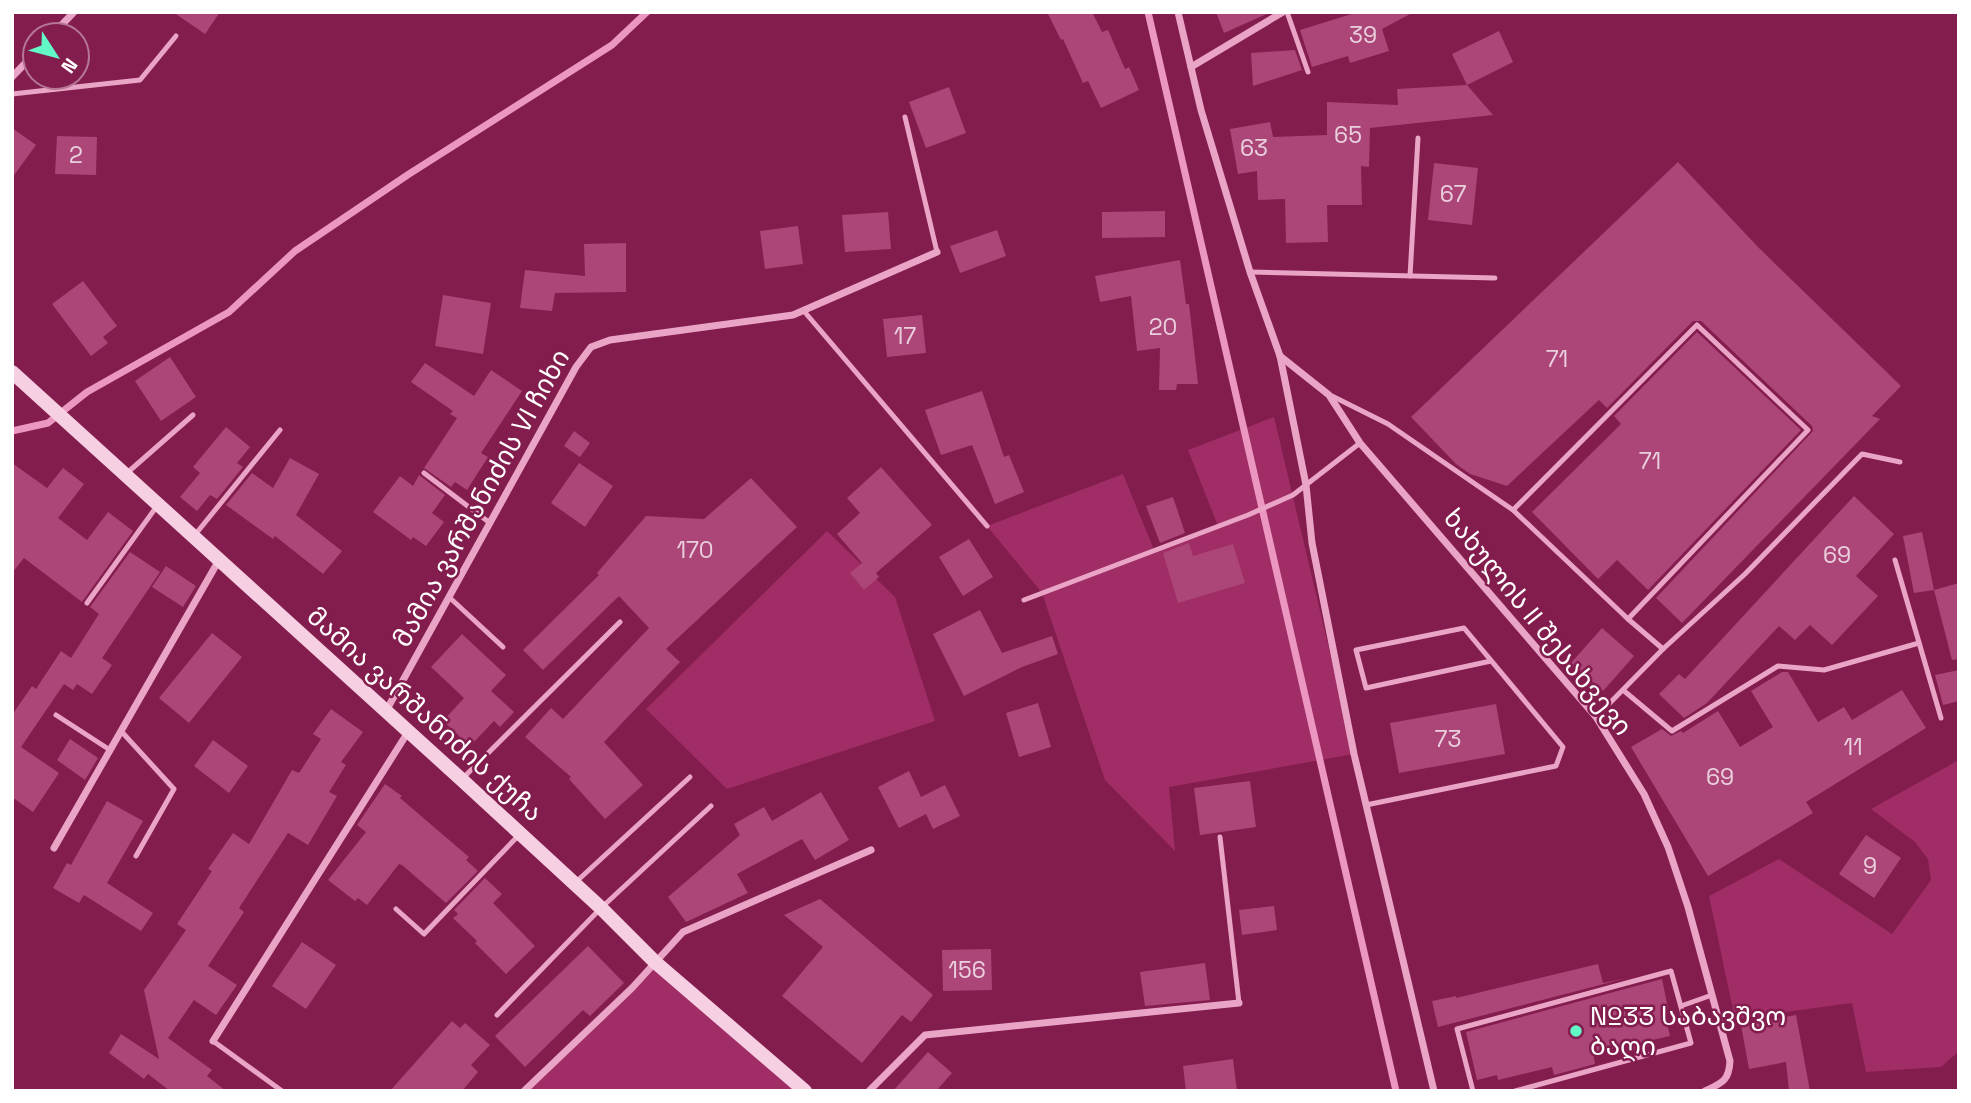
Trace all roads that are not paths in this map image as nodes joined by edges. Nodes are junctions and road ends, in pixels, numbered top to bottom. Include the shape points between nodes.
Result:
1 (1178, 12) edge
2 (1285, 12) edge
3 (176, 36) dead end
4 (1191, 67) junction
5 (1308, 72) dead end
6 (12, 94) edge
7 (905, 117) dead end
8 (1418, 138) dead end
9 (937, 252) joint
10 (1250, 272) junction
11 (1410, 275) junction
12 (1494, 278) dead end
13 (803, 310) junction
14 (1280, 356) junction
15 (12, 372) edge
16 (1329, 395) junction
17 (193, 415) dead end
18 (280, 430) dead end
19 (1360, 443) junction
20 (1900, 462) dead end
21 (424, 473) dead end
22 (124, 475) junction
23 (1306, 485) junction
24 (158, 506) junction
25 (1513, 510) junction
26 (490, 523) junction
27 (988, 526) dead end
28 (193, 537) junction
29 (219, 560) junction
30 (1895, 560) dead end
31 (449, 597) junction
32 (1024, 600) dead end
33 (87, 603) dead end
34 (1628, 619) junction
35 (620, 622) dead end
36 (1919, 643) junction
37 (503, 647) dead end
38 (1663, 649) junction
39 (1491, 661) junction
40 (1623, 690) junction
41 (386, 712) junction
42 (57, 715) dead end
43 (1596, 717) junction
44 (1941, 718) dead end
45 (121, 731) junction
46 (408, 732) junction
47 (110, 750) junction
48 (690, 777) dead end
49 (462, 780) junction
50 (1366, 805) junction
51 (711, 806) dead end
52 (520, 833) junction
53 (1220, 837) dead end
54 (54, 848) dead end
55 (871, 850) dead end
56 (136, 856) dead end
57 (574, 884) junction
58 (601, 908) junction
59 (396, 909) dead end
60 (655, 962) junction
61 (1712, 995) junction
62 (1239, 1003) joint
63 (1681, 1006) junction
64 (497, 1015) dead end
65 (213, 1041) joint
66 (282, 1091) edge
67 (524, 1091) edge
68 (805, 1091) edge
69 (869, 1091) edge
70 (1434, 1091) edge
71 (1473, 1091) edge
72 (1515, 1091) edge
73 (1705, 1091) edge

1 - 4 street
2 - 4 street
2 - 5 lane
3 - 6 lane via 140,80
4 - 10 street
7 - 9 lane, მამია ვარშანიძის VI ჩიხი
8 - 11 lane
9 - 13 street, მამია ვარშანიძის VI ჩიხი
10 - 11 lane
10 - 14 street
11 - 12 lane
13 - 26 street, მამია ვარშანიძის VI ჩიხი via 610,340 592,347 576,367
13 - 27 lane
14 - 16 street, ხახულის II შესახვევი
14 - 23 street
15 - 22 street, მამია ვარშანიძის ქუჩა
16 - 19 street, ხახულის II შესახვევი
16 - 25 lane via 1388,424
17 - 22 lane
18 - 28 lane
19 - 23 lane
19 - 43 street, ხახულის II შესახვევი
20 - 38 lane via 1862,454 1745,574
21 - 26 lane
22 - 24 street, მამია ვარშანიძის ქუჩა
23 - 32 lane via 1248,515
23 - 50 street via 1312,543
24 - 28 street, მამია ვარშანიძის ქუჩა
24 - 33 lane
25 - 34 lane
25 - 34 lane via 1698,325 1808,430
26 - 31 street, მამია ვარშანიძის VI ჩიხი
28 - 29 street, მამია ვარშანიძის ქუჩა
29 - 41 street, მამია ვარშანიძის ქუჩა
29 - 45 street
30 - 36 lane
31 - 37 lane
31 - 41 street, მამია ვარშანიძის VI ჩიხი
34 - 38 lane
35 - 49 lane
36 - 40 lane via 1825,670 1778,666 1672,731
36 - 44 lane
38 - 40 lane
39 - 39 lane via 1464,628 1356,650 1366,688
39 - 50 lane via 1563,747 1556,766
40 - 43 lane
41 - 46 street, მამია ვარშანიძის ქუჩა
42 - 47 lane
43 - 61 street, ხახულის II შესახვევი via 1644,794 1668,847
45 - 47 street
45 - 56 lane via 174,789
46 - 49 street, მამია ვარშანიძის ქუჩა
46 - 65 street
47 - 54 street
48 - 57 lane
49 - 52 street, მამია ვარშანიძის ქუჩა
50 - 70 street
51 - 58 lane
52 - 57 street, მამია ვარშანიძის ქუჩა
52 - 59 lane via 424,934
53 - 62 lane
55 - 60 street via 683,932
57 - 58 street, მამია ვარშანიძის ქუჩა
58 - 60 street, მამია ვარშანიძის ქუჩა
58 - 64 lane
60 - 67 street
60 - 68 street, მამია ვარშანიძის ქუჩა
61 - 63 lane
61 - 73 street, ხახულის II შესახვევი via 1730,1074
62 - 69 street via 925,1035
63 - 71 lane via 1671,971 1457,1029
63 - 72 lane via 1691,1043
65 - 66 lane

